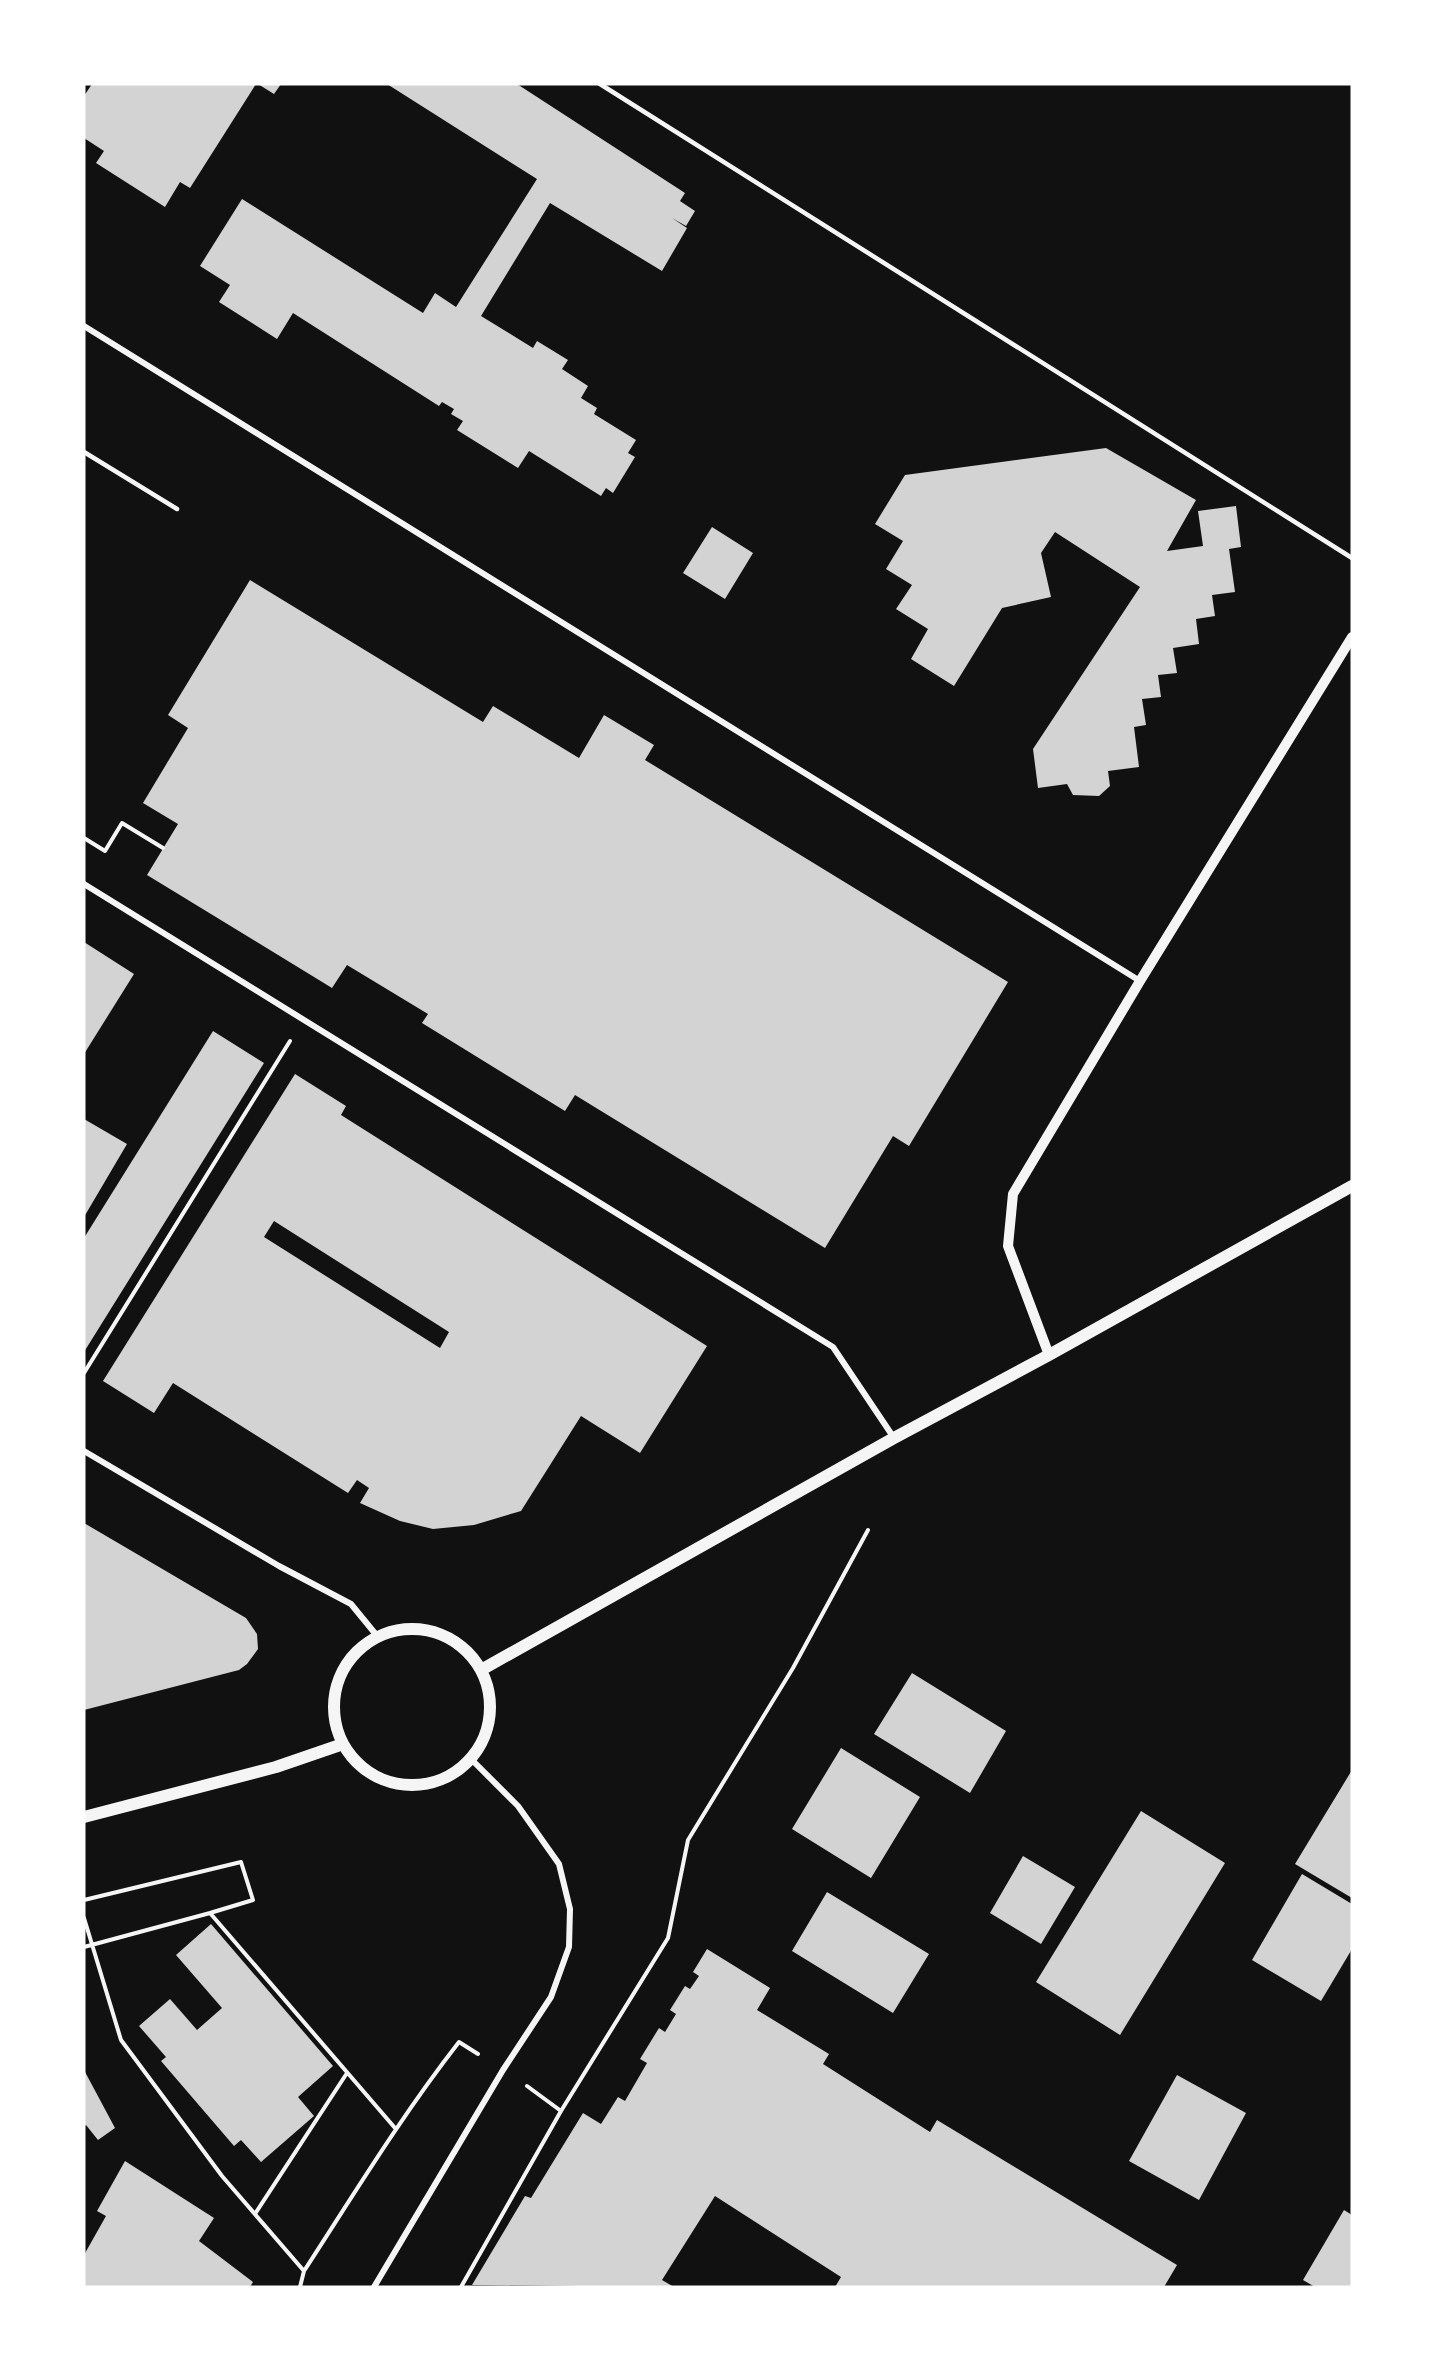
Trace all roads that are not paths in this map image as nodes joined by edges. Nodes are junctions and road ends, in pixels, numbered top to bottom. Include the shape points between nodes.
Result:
1 (600, 84) edge
2 (84, 326) edge
3 (84, 452) edge
4 (177, 509) dead end
5 (1352, 558) edge
6 (1352, 637) edge
7 (84, 884) edge
8 (1140, 981) junction
9 (1352, 1186) edge
10 (1049, 1355) junction
11 (894, 1438) junction
12 (84, 1451) edge
13 (378, 1637) junction
14 (481, 1670) junction
15 (344, 1744) junction
16 (471, 1759) junction
17 (84, 1817) edge
18 (374, 2287) edge

1 - 5 lane
2 - 8 street
3 - 4 lane
6 - 8 street
7 - 11 street via 833,1347
8 - 10 street via 1013,1194 1008,1246
9 - 10 main road
10 - 11 main road
11 - 14 main road
12 - 13 street via 351,1604
13 - 14 main road via 401,1630 425,1629 448,1637 467,1651
13 - 15 main road via 358,1651 343,1671 335,1695 336,1720
14 - 16 main road via 489,1693 490,1716 484,1739
15 - 16 main road via 359,1764 380,1778 403,1785 428,1784 452,1775
15 - 17 main road via 276,1767
16 - 18 street via 518,1806 559,1864 570,1909 569,1947 551,1997

